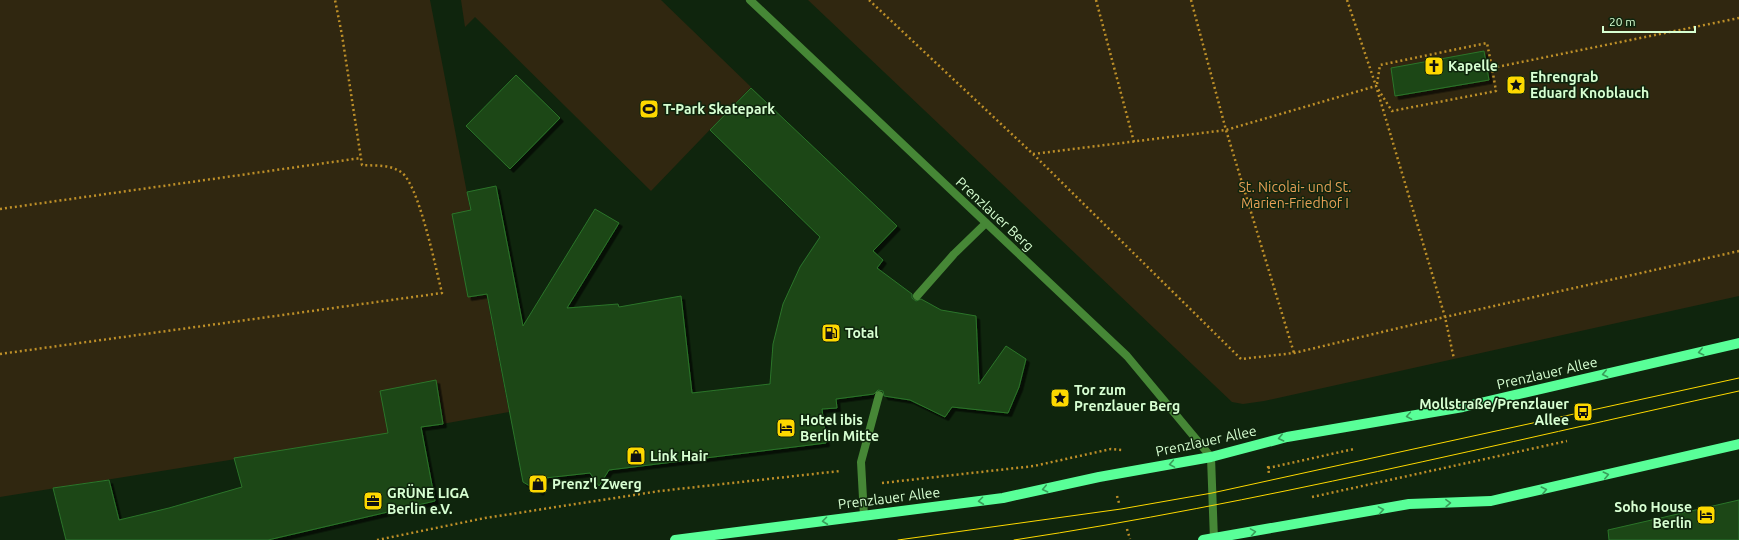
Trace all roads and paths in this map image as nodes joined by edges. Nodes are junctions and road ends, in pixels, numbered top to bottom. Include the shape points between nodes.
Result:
1 (335, 0) edge
2 (750, 0) edge
3 (869, 0) edge
4 (1096, 0) edge
5 (1191, 0) edge
6 (1347, 0) edge
7 (1739, 18) edge
8 (1492, 68) junction
9 (1376, 86) junction
10 (1226, 130) junction
11 (1134, 142) junction
12 (1033, 154) junction
13 (361, 158) junction
14 (0, 209) edge
15 (986, 223) junction
16 (1739, 251) edge
17 (917, 296) dead end
18 (1445, 317) junction
19 (1739, 343) edge
20 (1294, 353) junction
21 (0, 354) edge
22 (1454, 359) dead end
23 (879, 395) dead end
24 (1567, 441) dead end
25 (1739, 444) edge
26 (1094, 454) dead end
27 (1211, 457) junction
28 (1268, 463) dead end
29 (1269, 474) dead end
30 (862, 476) junction
31 (1310, 498) dead end
32 (864, 516) junction
33 (1127, 529) dead end
34 (1130, 539) edge
35 (1214, 539) edge
36 (377, 540) edge
37 (675, 540) edge
38 (1203, 540) edge

1 - 13 path
2 - 15 street, Prenzlauer Berg
3 - 12 path
4 - 11 path
5 - 10 path
6 - 9 path
7 - 8 path
8 - 9 path via 1487,43 1380,65
8 - 9 path via 1496,91 1392,111
9 - 10 path
9 - 18 path
10 - 11 path
10 - 20 path
11 - 12 path
12 - 20 path via 1241,359
13 - 14 path
13 - 21 path via 362,165 386,166 402,172 414,192 442,293
15 - 17 street
15 - 27 street, Prenzlauer Berg via 1127,356
16 - 18 path
18 - 20 path
18 - 22 path
19 -> 27 main road, Prenzlauer Allee via 1463,407 1287,437
23 - 30 street via 861,462
24 - 31 path
35 -> 25 main road via 1409,504 1491,501
26 - 30 path via 1034,466 890,483
27 -> 32 main road, Prenzlauer Allee via 1099,477 1003,498
27 - 35 street
28 - 29 path
30 - 32 street
30 - 36 path via 838,470 660,490 485,518
32 -> 37 main road, Prenzlauer Allee
33 - 34 path
35 - 38 main road

